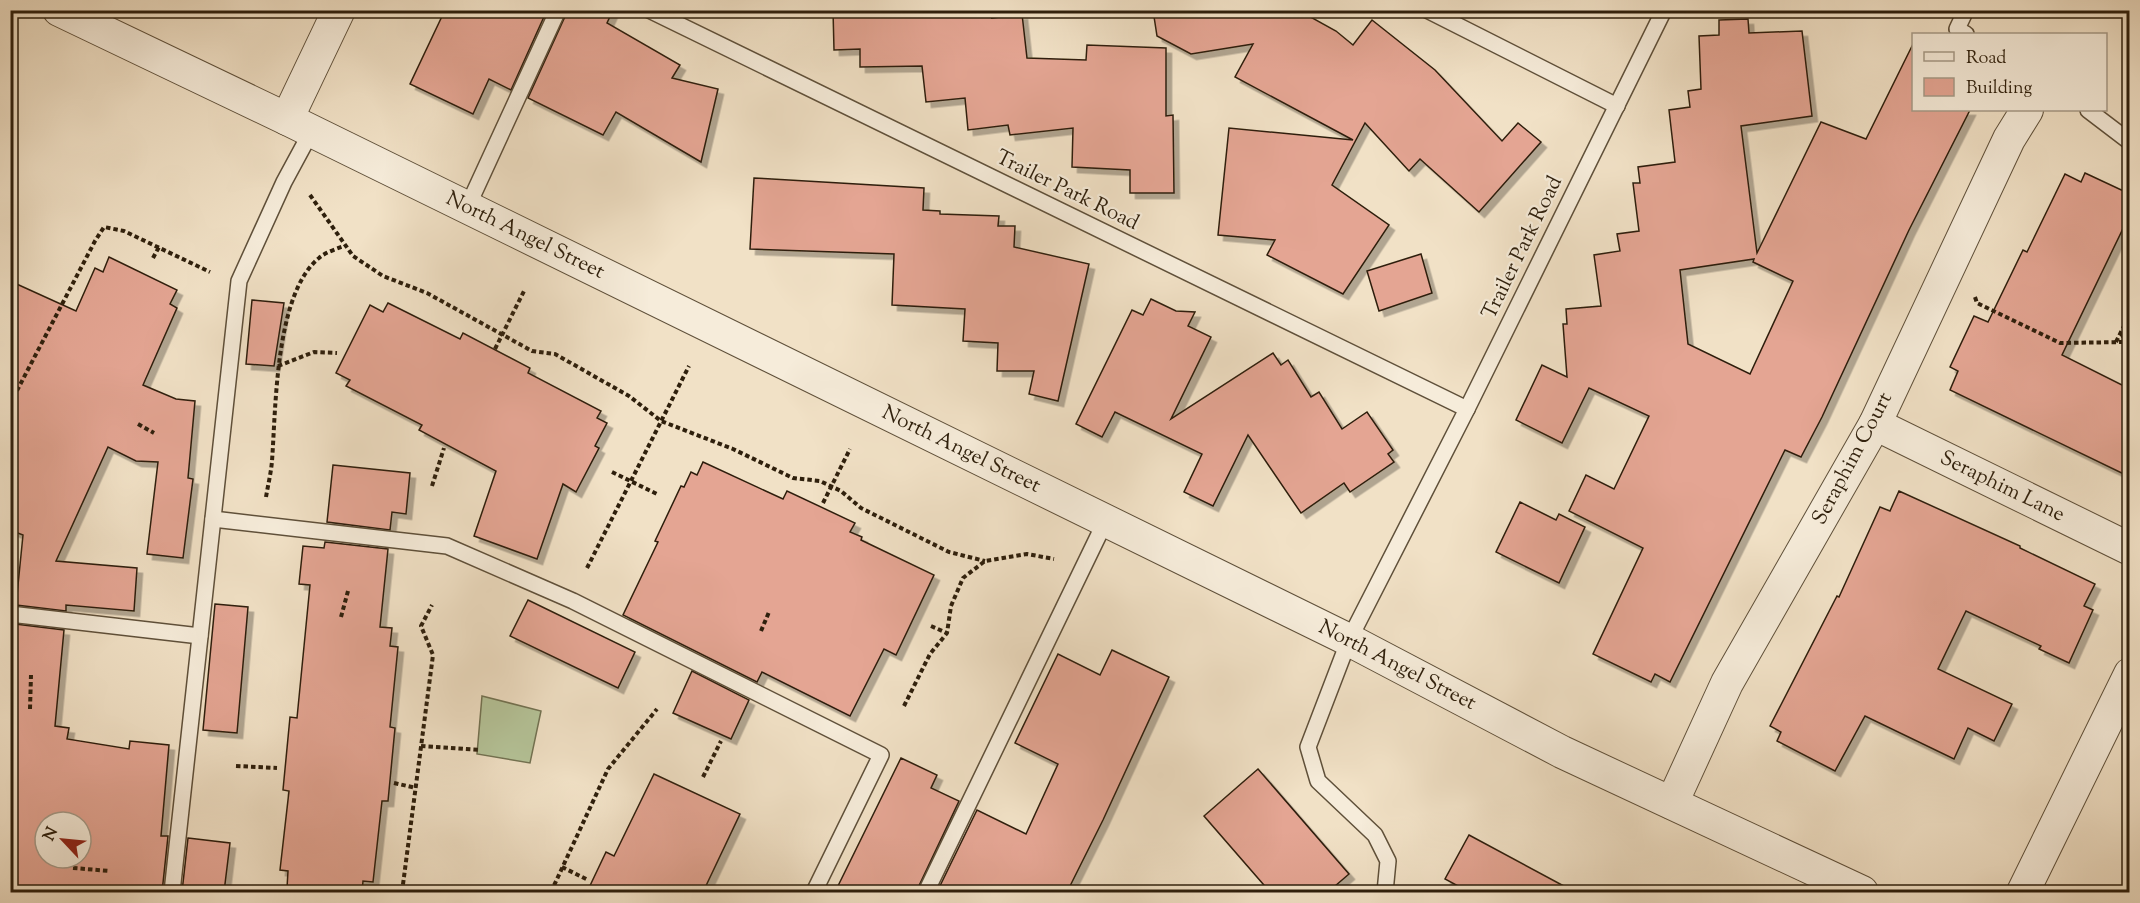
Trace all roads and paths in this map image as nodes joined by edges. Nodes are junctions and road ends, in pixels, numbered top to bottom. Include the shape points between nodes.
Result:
1 (59, 10) edge
2 (339, 10) edge
3 (558, 10) edge
4 (649, 10) edge
5 (1427, 10) edge
6 (1664, 10) edge
7 (1966, 10) edge
8 (1964, 33) edge
9 (1617, 106) junction
10 (2025, 111) edge
11 (2089, 111) edge
12 (299, 126) junction
13 (2130, 142) edge
14 (310, 195) dead end
15 (467, 208) junction
16 (344, 246) junction
17 (159, 247) junction
18 (153, 258) dead end
19 (210, 272) dead end
20 (525, 289) dead end
21 (1973, 293) dead end
22 (2130, 314) edge
23 (2121, 332) junction
24 (504, 335) junction
25 (2116, 342) junction
26 (2128, 343) edge
27 (495, 349) dead end
28 (337, 353) dead end
29 (689, 366) dead end
30 (278, 367) junction
31 (10, 404) edge
32 (1467, 409) junction
33 (661, 421) junction
34 (138, 424) dead end
35 (1875, 424) junction
36 (154, 433) dead end
37 (444, 448) dead end
38 (850, 449) dead end
39 (612, 472) dead end
40 (631, 482) junction
41 (432, 486) dead end
42 (831, 486) junction
43 (659, 495) dead end
44 (266, 501) dead end
45 (823, 503) dead end
46 (213, 519) junction
47 (1106, 520) junction
48 (13, 536) dead end
49 (10, 542) edge
50 (2130, 549) edge
51 (1054, 559) dead end
52 (985, 561) junction
53 (587, 568) dead end
54 (348, 591) dead end
55 (432, 605) dead end
56 (769, 612) dead end
57 (10, 614) edge
58 (341, 617) dead end
59 (931, 626) dead end
60 (761, 631) dead end
61 (948, 633) junction
62 (200, 636) junction
63 (1349, 640) junction
64 (2130, 674) edge
65 (31, 675) dead end
66 (904, 706) dead end
67 (30, 709) dead end
68 (657, 709) dead end
69 (721, 741) dead end
70 (421, 746) junction
71 (480, 750) dead end
72 (236, 766) dead end
73 (277, 768) dead end
74 (703, 777) dead end
75 (394, 783) dead end
76 (416, 788) junction
77 (1672, 804) junction
78 (562, 867) junction
79 (93, 870) edge
80 (110, 871) dead end
81 (588, 880) dead end
82 (172, 892) edge
83 (402, 892) edge
84 (551, 892) edge
85 (814, 892) edge
86 (926, 892) edge
87 (1386, 892) edge
88 (1862, 892) edge
89 (2024, 892) edge

1 - 12 street, North Angel Street
2 - 12 street
3 - 15 lane
4 - 32 lane, Trailer Park Road
5 - 9 lane
6 - 9 lane, Trailer Park Road
7 - 8 lane via 1957,29
9 - 32 lane, Trailer Park Road
10 - 35 street, Seraphim Court
11 - 13 lane
12 - 15 street, North Angel Street
12 - 46 lane via 285,182 239,281
14 - 16 path
15 - 47 street, North Angel Street
16 - 24 path via 383,276 427,293
16 - 30 path via 320,257 306,273 290,306
17 - 18 path
17 - 19 path
17 - 31 path via 124,231 104,227
20 - 24 path
21 - 25 path via 1977,303 2060,343
22 - 23 path
23 - 25 path
23 - 26 path
24 - 27 path
24 - 33 path via 532,351 555,354 629,396
25 - 26 path
28 - 30 path via 314,352
29 - 33 path
30 - 44 path
32 - 63 lane, Trailer Park Road
33 - 40 path
33 - 42 path via 793,478
34 - 36 path
35 - 50 street, Seraphim Lane
35 - 77 street, Seraphim Court via 1727,683
37 - 41 path
38 - 42 path
39 - 40 path
40 - 43 path
40 - 53 path
42 - 45 path
42 - 52 path via 861,508 949,552
46 - 62 lane
46 - 85 lane via 447,546 573,601 882,756
47 - 63 street, North Angel Street
47 - 86 lane
48 - 49 path
51 - 52 path via 1027,554
52 - 61 path via 963,578 951,606
54 - 58 path
55 - 70 path via 421,626 433,655
56 - 60 path
57 - 62 lane
59 - 61 path
61 - 66 path via 930,654
62 - 82 lane
63 - 77 street, North Angel Street via 1562,752
63 - 87 lane, Trailer Park Road via 1308,747 1318,781 1375,835 1388,861
64 - 89 street
65 - 67 path
68 - 78 path via 608,769
69 - 74 path
70 - 71 path
70 - 76 path
72 - 73 path
75 - 76 path
76 - 83 path
77 - 88 street, North Angel Street
78 - 81 path
78 - 84 path
79 - 80 path

